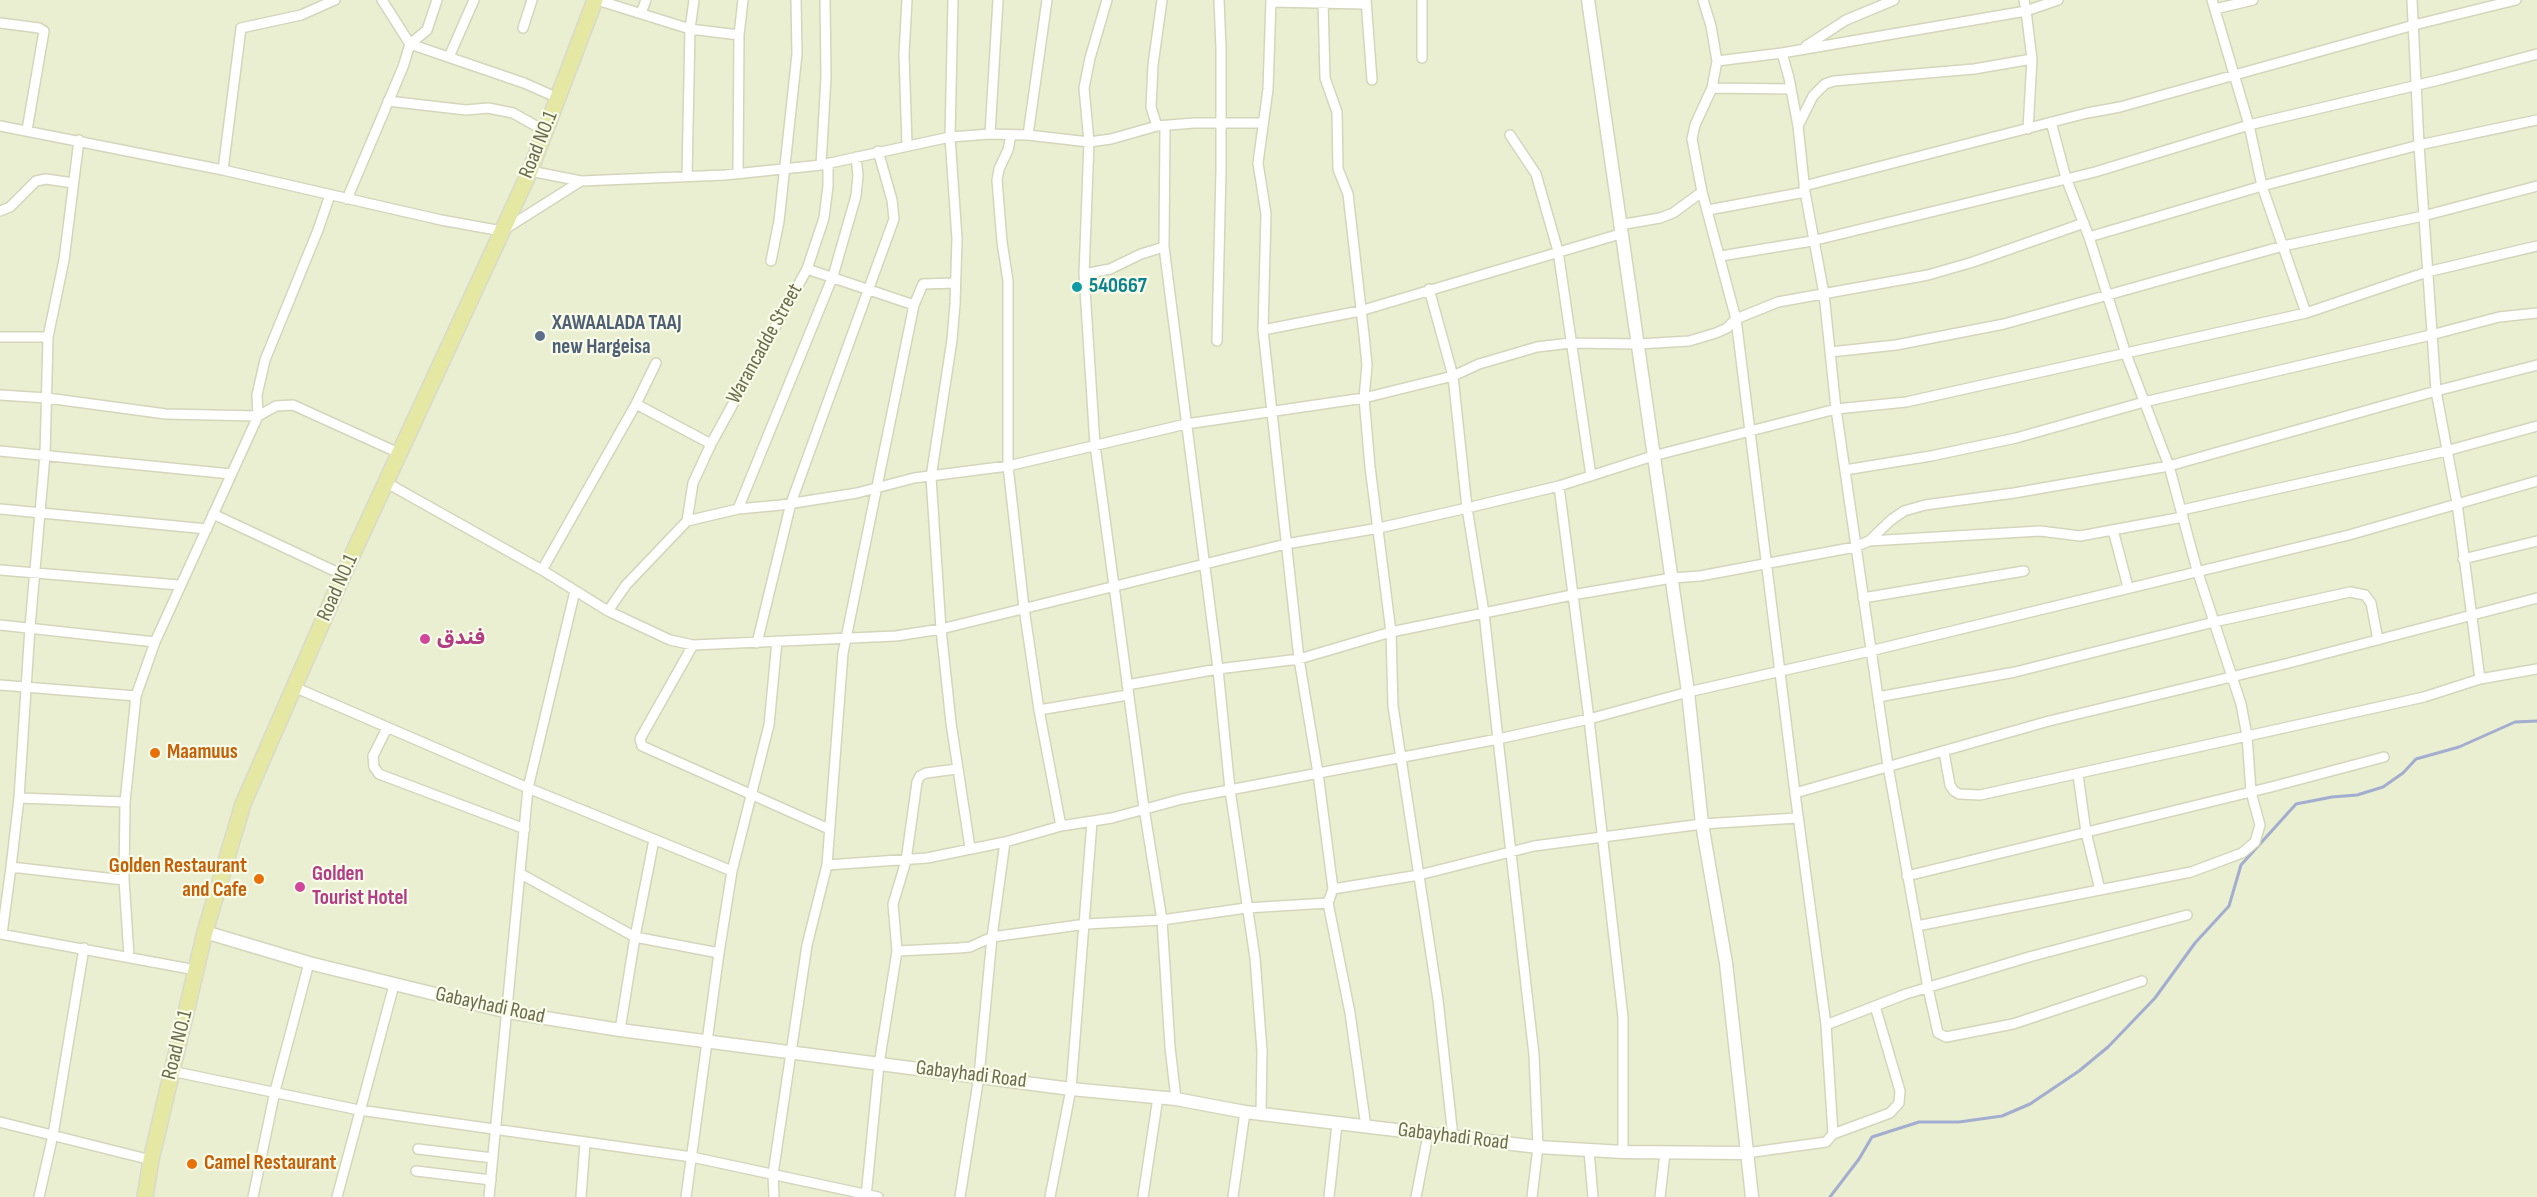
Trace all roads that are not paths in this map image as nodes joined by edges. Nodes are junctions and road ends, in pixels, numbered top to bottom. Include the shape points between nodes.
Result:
1 (335, 0) edge
2 (382, 0) edge
3 (437, 0) edge
4 (474, 0) edge
5 (532, 0) edge
6 (596, 0) edge
7 (646, 0) edge
8 (694, 0) edge
9 (742, 0) edge
10 (796, 0) edge
11 (825, 0) edge
12 (907, 0) edge
13 (953, 0) edge
14 (998, 0) edge
15 (1047, 0) edge
16 (1107, 0) edge
17 (1162, 0) edge
18 (1219, 0) edge
19 (1366, 0) edge
20 (1422, 0) edge
21 (1588, 0) edge
22 (1703, 0) edge
23 (1894, 0) edge
24 (2024, 0) edge
25 (2058, 0) edge
26 (2253, 0) edge
27 (2412, 0) edge
28 (2516, 0) edge
29 (1271, 1) edge
30 (1323, 1) edge
31 (2213, 5) edge
32 (2026, 11) junction
33 (641, 14) junction
34 (0, 24) edge
35 (2414, 25) junction
36 (523, 28) dead end
37 (690, 29) junction
38 (740, 35) junction
39 (410, 44) junction
40 (1803, 48) junction
41 (1782, 53) junction
42 (2537, 54) edge
43 (449, 57) junction
44 (1422, 58) dead end
45 (2032, 59) junction
46 (1717, 61) junction
47 (2233, 75) junction
48 (1372, 80) dead end
49 (2418, 84) junction
50 (1712, 88) junction
51 (1791, 89) junction
52 (558, 98) junction
53 (388, 101) junction
54 (2537, 120) edge
55 (2051, 122) junction
56 (1221, 123) junction
57 (1263, 123) junction
58 (2249, 125) junction
59 (0, 126) edge
60 (1161, 126) junction
61 (1798, 126) junction
62 (2028, 129) junction
63 (27, 130) junction
64 (545, 131) junction
65 (990, 134) junction
66 (1011, 135) junction
67 (1028, 135) junction
68 (1510, 135) dead end
69 (950, 137) junction
70 (79, 140) junction
71 (1089, 142) junction
72 (907, 145) junction
73 (2419, 145) junction
74 (878, 151) junction
75 (856, 157) junction
76 (824, 164) junction
77 (223, 170) junction
78 (784, 170) junction
79 (530, 171) junction
80 (738, 173) junction
81 (687, 176) junction
82 (2066, 178) junction
83 (581, 181) junction
84 (73, 183) junction
85 (2262, 186) junction
86 (2537, 186) edge
87 (1804, 189) junction
88 (1702, 192) junction
89 (330, 195) junction
90 (347, 199) junction
91 (1708, 210) junction
92 (0, 211) edge
93 (2423, 216) junction
94 (2084, 223) junction
95 (1619, 229) junction
96 (502, 231) junction
97 (2089, 237) junction
98 (1812, 241) junction
99 (2283, 246) junction
100 (2537, 246) edge
101 (1164, 248) junction
102 (1558, 251) junction
103 (1721, 256) junction
104 (771, 261) dead end
105 (807, 269) junction
106 (2427, 272) junction
107 (1084, 274) junction
108 (833, 276) junction
109 (956, 283) junction
110 (869, 289) junction
111 (1429, 289) junction
112 (1824, 294) junction
113 (2106, 295) junction
114 (914, 305) junction
115 (1360, 311) junction
116 (2306, 313) junction
117 (2537, 313) edge
118 (1736, 319) junction
119 (1263, 330) junction
120 (2431, 335) junction
121 (0, 336) edge
122 (48, 337) junction
123 (1217, 341) dead end
124 (1570, 343) junction
125 (1639, 344) junction
126 (1830, 352) junction
127 (2126, 354) junction
128 (656, 363) dead end
129 (2537, 365) edge
130 (1453, 376) junction
131 (2436, 391) junction
132 (0, 395) edge
133 (47, 398) junction
134 (1364, 398) junction
135 (2144, 402) junction
136 (636, 404) junction
137 (1836, 409) junction
138 (1270, 410) junction
139 (258, 416) junction
140 (1186, 424) junction
141 (2537, 426) edge
142 (1750, 432) junction
143 (711, 444) junction
144 (1095, 445) junction
145 (0, 451) edge
146 (2446, 451) junction
147 (45, 454) junction
148 (401, 454) junction
149 (1653, 456) junction
150 (1008, 466) junction
151 (2169, 466) junction
152 (1845, 470) junction
153 (231, 474) junction
154 (1591, 476) junction
155 (931, 477) junction
156 (2537, 481) edge
157 (387, 483) junction
158 (1559, 486) junction
159 (877, 488) junction
160 (791, 503) junction
161 (2457, 503) junction
162 (1467, 508) junction
163 (0, 509) edge
164 (738, 509) junction
165 (40, 513) junction
166 (213, 514) junction
167 (2182, 514) junction
168 (687, 521) junction
169 (1379, 528) junction
170 (207, 529) junction
171 (2113, 530) junction
172 (1869, 541) junction
173 (2537, 541) edge
174 (1286, 544) junction
175 (1856, 547) junction
176 (2463, 559) junction
177 (1765, 563) junction
178 (1205, 564) junction
179 (0, 570) edge
180 (542, 570) junction
181 (2197, 570) junction
182 (2024, 571) dead end
183 (34, 573) junction
184 (344, 575) junction
185 (1672, 578) junction
186 (179, 585) junction
187 (1113, 587) junction
188 (2128, 587) junction
189 (575, 591) junction
190 (1572, 595) junction
191 (1863, 598) junction
192 (2537, 598) edge
193 (1024, 608) junction
194 (608, 611) junction
195 (1484, 613) junction
196 (2470, 615) junction
197 (2214, 622) junction
198 (0, 625) edge
199 (30, 627) junction
200 (941, 629) junction
201 (1391, 632) junction
202 (845, 638) junction
203 (2378, 640) junction
204 (777, 641) junction
205 (155, 642) junction
206 (757, 643) junction
207 (693, 645) junction
208 (1870, 651) junction
209 (1299, 659) junction
210 (1218, 669) junction
211 (2537, 669) edge
212 (1781, 670) junction
213 (2232, 676) junction
214 (2480, 679) junction
215 (0, 685) edge
216 (294, 687) junction
217 (27, 688) junction
218 (1128, 690) junction
219 (1688, 692) junction
220 (136, 696) junction
221 (1878, 697) junction
222 (1039, 710) junction
223 (1589, 718) junction
224 (387, 728) junction
225 (2247, 736) junction
226 (1498, 739) junction
227 (1944, 752) junction
228 (2384, 757) dead end
229 (1400, 758) junction
230 (1888, 766) junction
231 (957, 770) junction
232 (1318, 773) junction
233 (2078, 775) junction
234 (528, 788) junction
235 (1230, 790) junction
236 (2252, 792) junction
237 (1796, 793) junction
238 (752, 794) junction
239 (19, 798) junction
240 (125, 802) junction
241 (1144, 808) junction
242 (1797, 818) junction
243 (1092, 822) junction
244 (1702, 824) junction
245 (1061, 826) junction
246 (525, 829) junction
247 (829, 829) junction
248 (2086, 832) junction
249 (1602, 837) junction
250 (654, 840) junction
251 (1005, 842) junction
252 (970, 848) junction
253 (1511, 852) junction
254 (906, 861) junction
255 (827, 865) junction
256 (11, 867) junction
257 (732, 871) junction
258 (521, 874) junction
259 (1419, 875) junction
260 (1907, 876) junction
261 (124, 880) junction
262 (1333, 889) junction
263 (2100, 890) junction
264 (1328, 903) junction
265 (1246, 908) junction
266 (2187, 915) dead end
267 (1162, 920) junction
268 (1086, 924) junction
269 (1917, 926) junction
270 (205, 932) junction
271 (1, 934) edge
272 (635, 937) junction
273 (992, 937) junction
274 (84, 948) junction
275 (897, 951) junction
276 (719, 953) junction
277 (129, 956) junction
278 (309, 963) junction
279 (196, 970) junction
280 (2142, 981) dead end
281 (394, 985) junction
282 (1928, 988) junction
283 (1875, 1006) junction
284 (508, 1012) junction
285 (1826, 1025) junction
286 (620, 1030) junction
287 (706, 1041) junction
288 (791, 1053) junction
289 (879, 1064) junction
290 (171, 1071) junction
291 (979, 1076) junction
292 (1071, 1089) junction
293 (275, 1091) junction
294 (1158, 1097) junction
295 (1176, 1099) junction
296 (359, 1110) junction
297 (1245, 1112) junction
298 (1261, 1114) junction
299 (0, 1122) edge
300 (1337, 1124) junction
301 (1366, 1127) junction
302 (495, 1128) junction
303 (1833, 1134) junction
304 (53, 1135) junction
305 (1428, 1135) junction
306 (1453, 1137) junction
307 (585, 1143) junction
308 (1538, 1147) junction
309 (418, 1149) dead end
310 (1589, 1151) junction
311 (1623, 1152) junction
312 (1665, 1152) junction
313 (1746, 1153) junction
314 (692, 1157) junction
315 (493, 1158) junction
316 (151, 1160) junction
317 (416, 1171) dead end
318 (773, 1174) junction
319 (491, 1180) junction
320 (866, 1196) edge
321 (39, 1197) edge
322 (145, 1197) edge
323 (253, 1197) edge
324 (337, 1197) edge
325 (489, 1197) edge
326 (581, 1197) edge
327 (686, 1197) edge
328 (774, 1197) edge
329 (878, 1197) edge
330 (960, 1197) edge
331 (1050, 1197) edge
332 (1143, 1197) edge
333 (1233, 1197) edge
334 (1329, 1197) edge
335 (1416, 1197) edge
336 (1532, 1197) edge
337 (1593, 1197) edge
338 (1660, 1197) edge
339 (1752, 1197) edge

1 - 77 street via 301,15 241,28
2 - 39 street
3 - 39 street via 427,30
4 - 43 street
5 - 36 street
6 - 33 street
6 - 52 highway, Road NO.1
7 - 33 street
8 - 37 street
9 - 38 street
10 - 78 street via 797,54
11 - 76 street, Warancadde Street
12 - 72 street
13 - 69 street
14 - 65 street
15 - 67 street
16 - 71 street via 1085,80
17 - 60 street via 1151,107
18 - 56 street
19 - 30 street via 1363,4
19 - 48 street
20 - 44 street
21 - 95 street
22 - 46 street
23 - 40 street via 1846,20
24 - 32 street
25 - 32 street
26 - 31 street
27 - 35 street
28 - 35 street
29 - 30 street
29 - 57 street
30 - 115 street via 1325,78 1336,112 1338,169 1348,194
31 - 47 street
32 - 40 street
32 - 45 street
33 - 37 street
34 - 63 street via 44,31
35 - 47 street
35 - 49 street
37 - 38 street
37 - 81 street
38 - 80 street
39 - 43 street
39 - 53 street
40 - 41 street
41 - 46 street
41 - 51 street
42 - 49 street
43 - 52 street
45 - 61 street via 1825,84 1813,96
45 - 62 street
46 - 50 street
47 - 55 street
47 - 58 street
49 - 58 street
49 - 73 street
50 - 51 street
50 - 88 street via 1692,139
51 - 61 street
52 - 64 highway, Road NO.1
53 - 64 street via 466,110 488,108 513,113
53 - 90 street
54 - 73 street
55 - 62 street
55 - 82 street
56 - 57 street
56 - 60 street
56 - 123 street
57 - 119 street via 1258,163 1266,214
58 - 82 street
58 - 85 street
59 - 63 street
60 - 71 street
60 - 101 street
61 - 87 street
62 - 87 street
63 - 70 street
64 - 79 highway, Road NO.1
65 - 66 street
65 - 69 street
66 - 67 street
66 - 150 street via 997,180 1008,281
67 - 71 street
68 - 102 street via 1536,174
69 - 72 street
69 - 109 street
70 - 77 street
70 - 84 street
71 - 107 street
72 - 74 street
73 - 85 street
73 - 93 street
74 - 75 street
74 - 110 street via 894,219
75 - 76 street
75 - 108 street via 856,196
76 - 78 street
76 - 105 street, Warancadde Street via 828,186 824,218
77 - 89 street
78 - 80 street
78 - 104 street
79 - 83 street
79 - 96 highway, Road NO.1
80 - 81 street
81 - 83 street
82 - 94 street
82 - 98 street
83 - 96 street
84 - 92 street via 36,181 10,207
84 - 122 street via 64,260
85 - 97 street
85 - 99 street
86 - 93 street
87 - 91 street
87 - 98 street
88 - 91 street
88 - 95 street via 1673,213
89 - 90 street
89 - 139 street via 265,360 257,395
90 - 96 street
91 - 103 street
93 - 99 street
93 - 106 street
94 - 97 street
94 - 112 street via 1928,275
95 - 102 street
95 - 125 street
96 - 148 highway, Road NO.1
97 - 113 street
98 - 103 street
98 - 112 street
99 - 113 street
99 - 116 street
100 - 106 street
101 - 107 street via 1110,269
101 - 140 street
102 - 111 street
102 - 124 street
103 - 118 street
105 - 108 street
105 - 143 street, Warancadde Street
106 - 116 street
106 - 120 street
107 - 144 street
108 - 110 street
108 - 164 street
109 - 114 street via 923,284
109 - 155 street via 952,340
110 - 114 street
110 - 160 street
111 - 115 street
111 - 130 street
112 - 118 street via 1778,302
112 - 126 street
113 - 126 street via 1994,326 1896,345
113 - 127 street
114 - 159 street
115 - 119 street
115 - 134 street via 1367,365
116 - 127 street
117 - 120 street via 2499,317
118 - 125 street via 1727,328 1703,338
118 - 142 street
119 - 138 street
120 - 131 street
120 - 135 street
121 - 122 street
122 - 133 street
124 - 125 street
124 - 130 street via 1508,354
124 - 154 street
125 - 149 street
126 - 137 street
127 - 135 street
127 - 137 street via 1906,402
128 - 136 street
129 - 131 street
130 - 134 street
130 - 162 street
131 - 146 street
131 - 151 street
132 - 133 street
133 - 139 street via 166,414
133 - 147 street
134 - 138 street
134 - 169 street
135 - 151 street
135 - 152 street via 2016,438
136 - 143 street
136 - 180 street
137 - 142 street
137 - 152 street
138 - 140 street
138 - 174 street
139 - 148 street via 276,406 293,405
139 - 153 street
140 - 144 street
140 - 178 street
141 - 146 street
142 - 149 street
142 - 177 street
143 - 168 street, Warancadde Street via 693,483
144 - 150 street
144 - 187 street
145 - 147 street
146 - 161 street
146 - 167 street
147 - 153 street
147 - 165 street
148 - 157 highway, Road NO.1
149 - 154 street
149 - 185 street
150 - 155 street
150 - 193 street
151 - 167 street
151 - 172 street via 1925,505 1891,520
152 - 175 street
153 - 166 street
154 - 158 street
155 - 159 street
155 - 200 street
156 - 161 street
157 - 180 street
157 - 184 highway, Road NO.1
158 - 162 street
158 - 190 street
159 - 160 street
159 - 202 street
160 - 164 street
160 - 206 street
161 - 176 street
161 - 181 street via 2349,535
162 - 169 street
162 - 195 street
163 - 165 street
164 - 168 street
165 - 170 street
165 - 183 street
166 - 170 street
166 - 184 street
167 - 171 street
167 - 181 street
168 - 194 street via 626,585
169 - 174 street
169 - 201 street
170 - 186 street
171 - 172 street via 2080,536 2040,531
171 - 188 street
172 - 175 street
173 - 176 street
174 - 178 street
174 - 209 street
175 - 177 street
175 - 191 street
176 - 196 street
177 - 185 street
177 - 212 street
178 - 187 street
178 - 210 street
179 - 183 street
180 - 189 street
181 - 188 street
181 - 197 street
182 - 191 street
183 - 186 street
183 - 199 street
184 - 216 highway, Road NO.1
185 - 190 street
185 - 219 street
186 - 205 street
187 - 193 street
187 - 218 street
188 - 208 street
189 - 194 street
189 - 234 street
190 - 195 street
190 - 223 street
191 - 208 street
192 - 196 street
193 - 200 street
193 - 222 street
194 - 207 street via 649,632
195 - 201 street
195 - 226 street
196 - 203 street
196 - 214 street
197 - 203 street via 2350,592 2365,595 2371,603
197 - 213 street
197 - 221 street via 2015,672
198 - 199 street
199 - 205 street
199 - 217 street
200 - 202 street
200 - 231 street
201 - 209 street
201 - 229 street via 1391,685
202 - 204 street
202 - 247 street
203 - 213 street
204 - 206 street
204 - 238 street via 769,725
205 - 220 street
206 - 207 street
207 - 238 street via 640,743
208 - 212 street
208 - 221 street
209 - 210 street
209 - 232 street
210 - 218 street
210 - 235 street
211 - 214 street
212 - 219 street
212 - 237 street
213 - 225 street
213 - 227 street via 2049,721
214 - 225 street via 2424,697
215 - 217 street
216 - 224 street
216 - 270 highway, Road NO.1 via 243,804
217 - 220 street
217 - 239 street
218 - 222 street
218 - 241 street
219 - 223 street
219 - 244 street
220 - 240 street
221 - 230 street
222 - 245 street
223 - 226 street
223 - 249 street
224 - 234 street
224 - 246 street via 373,756 379,774
225 - 233 street
225 - 236 street
226 - 229 street
226 - 253 street
227 - 230 street
227 - 233 street via 1950,785 1959,794 1980,795
228 - 236 street
229 - 232 street
229 - 259 street
230 - 237 street
230 - 260 street
231 - 252 street
231 - 254 street via 920,776
232 - 235 street
232 - 262 street
233 - 248 street
234 - 246 street
234 - 250 street
235 - 241 street
235 - 265 street
236 - 248 street
236 - 263 street via 2260,825 2255,842 2242,853 2191,872
237 - 242 street
238 - 247 street
238 - 257 street
239 - 240 street
239 - 256 street
240 - 261 street
241 - 243 street
241 - 267 street
242 - 244 street
242 - 285 street
243 - 245 street
243 - 268 street
244 - 249 street
244 - 313 street via 1726,963
245 - 251 street
246 - 258 street
247 - 255 street
248 - 260 street
248 - 263 street
249 - 253 street
249 - 311 street via 1623,1017
250 - 257 street
250 - 272 street
251 - 252 street
251 - 273 street
252 - 254 street
253 - 259 street
253 - 308 street via 1534,1055
254 - 255 street
254 - 275 street via 893,904
255 - 288 street via 807,945
256 - 261 street
256 - 271 street
257 - 276 street
258 - 272 street
258 - 284 street
259 - 262 street
259 - 306 street
260 - 269 street
261 - 277 street
262 - 264 street
263 - 269 street
264 - 265 street
264 - 301 street via 1350,1013
265 - 267 street
265 - 298 street via 1259,993
266 - 282 street
267 - 268 street
267 - 295 street
268 - 273 street
268 - 292 street
269 - 282 street
270 - 278 street, Gabayhadi Road
270 - 279 highway, Road NO.1
271 - 274 street
272 - 276 street
272 - 286 street
273 - 275 street via 959,948
273 - 291 street
274 - 277 street
274 - 304 street
275 - 289 street
276 - 287 street
277 - 279 street
278 - 281 street, Gabayhadi Road
278 - 293 street
279 - 290 highway, Road NO.1
280 - 282 street via 2013,1024 1946,1037 1938,1033
281 - 284 street, Gabayhadi Road
281 - 296 street
282 - 283 street
283 - 285 street
283 - 303 street via 1900,1091 1899,1103 1890,1113
284 - 286 street, Gabayhadi Road
284 - 302 street
285 - 303 street
286 - 287 street, Gabayhadi Road
287 - 288 street, Gabayhadi Road
287 - 314 street
288 - 289 street, Gabayhadi Road
288 - 318 street
289 - 291 street, Gabayhadi Road
289 - 320 street
290 - 293 street
290 - 316 highway, Road NO.1
291 - 292 street, Gabayhadi Road
291 - 330 street
292 - 294 street, Gabayhadi Road
292 - 331 street
293 - 296 street
293 - 323 street
294 - 295 street, Gabayhadi Road
294 - 332 street
295 - 297 street, Gabayhadi Road
296 - 302 street
296 - 324 street
297 - 298 street, Gabayhadi Road
297 - 333 street
298 - 300 street, Gabayhadi Road
299 - 304 street
300 - 301 street, Gabayhadi Road
300 - 334 street
301 - 305 street, Gabayhadi Road
302 - 307 street
302 - 315 street
303 - 313 street via 1826,1142
304 - 316 street
304 - 321 street
305 - 306 street, Gabayhadi Road
305 - 335 street
306 - 308 street, Gabayhadi Road
307 - 314 street
307 - 326 street
308 - 310 street, Gabayhadi Road
308 - 336 street
309 - 315 street
310 - 311 street, Gabayhadi Road
310 - 337 street
311 - 312 street, Gabayhadi Road
312 - 313 street, Gabayhadi Road
312 - 338 street
313 - 339 street
314 - 318 street
314 - 327 street
315 - 319 street
316 - 322 highway, Road NO.1
317 - 319 street
318 - 320 street
318 - 328 street
319 - 325 street
320 - 329 street

